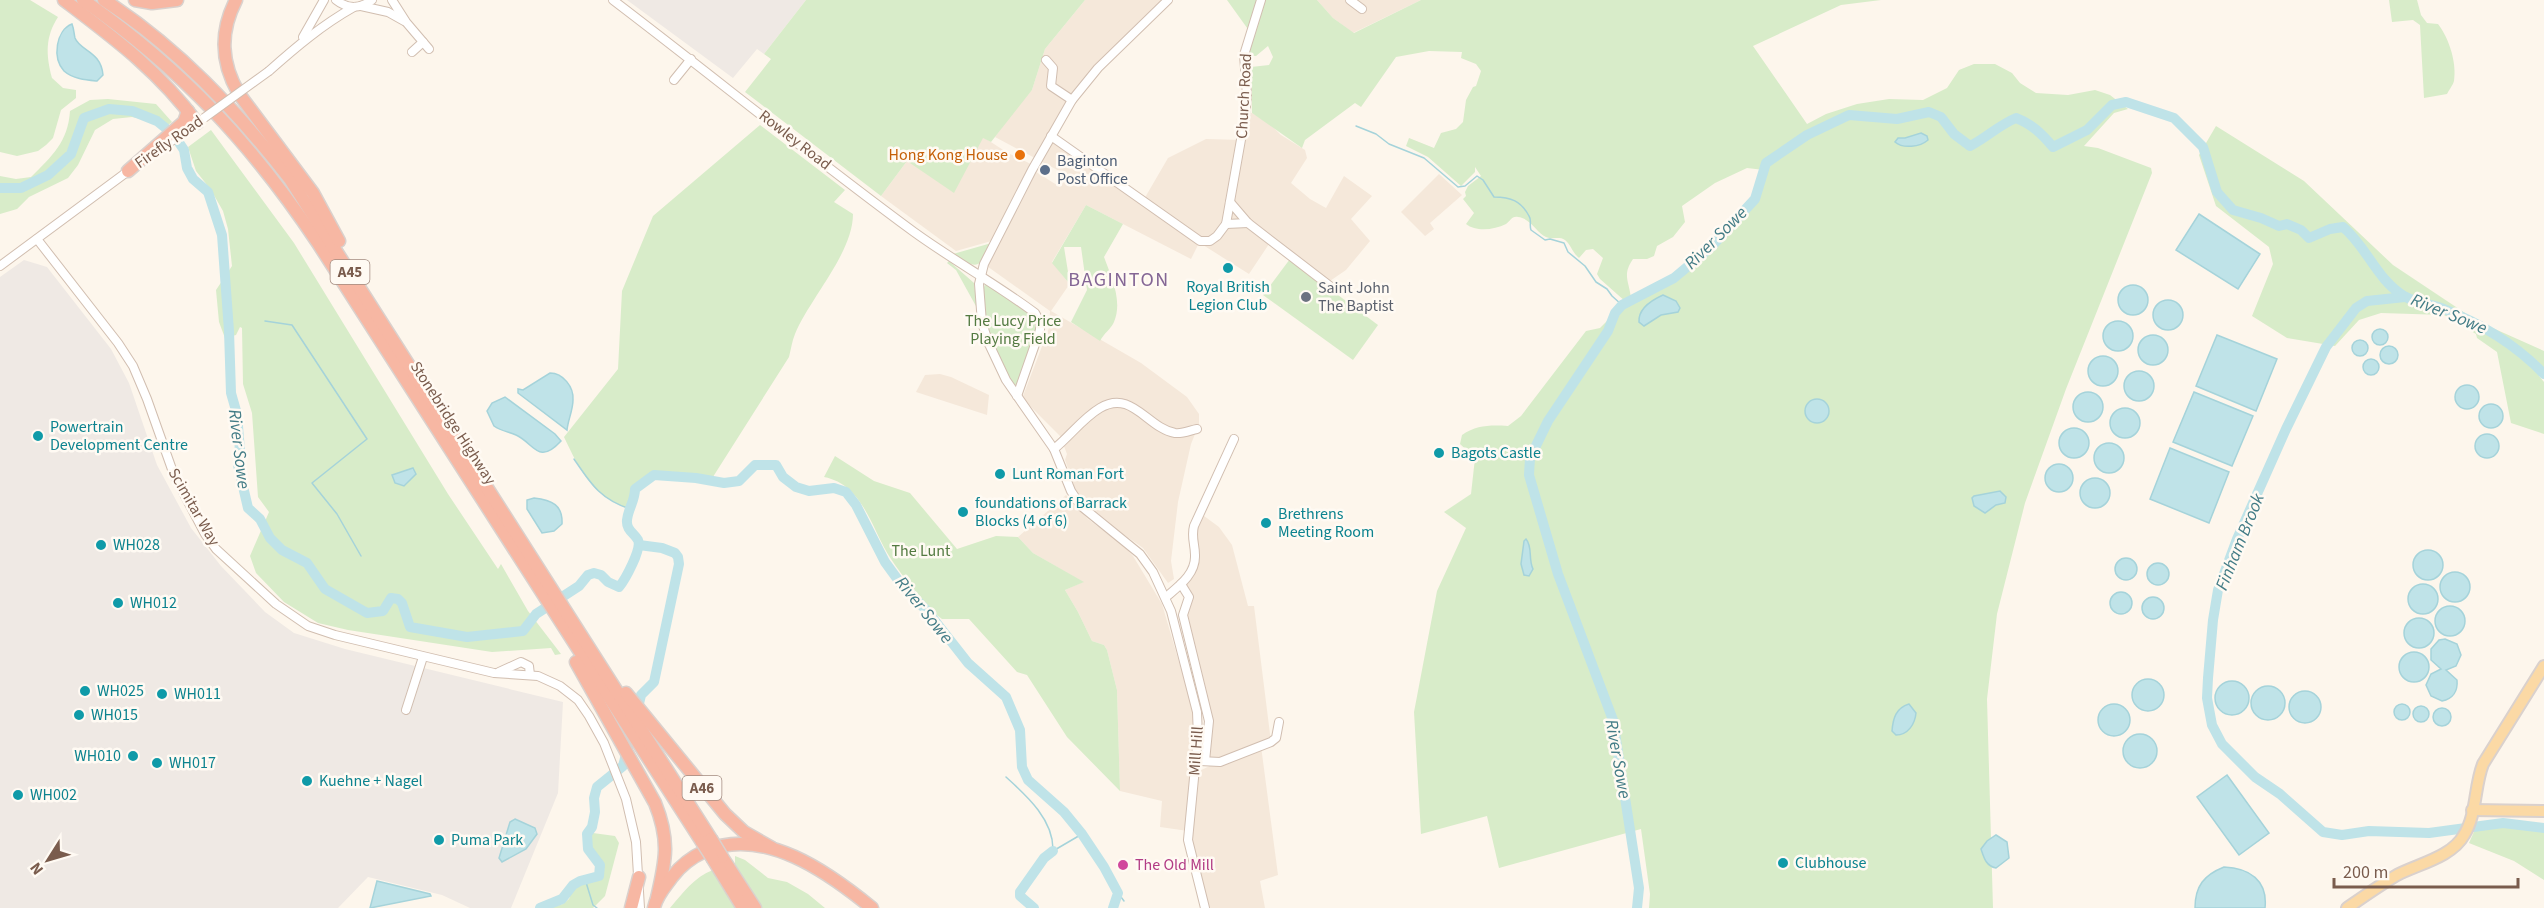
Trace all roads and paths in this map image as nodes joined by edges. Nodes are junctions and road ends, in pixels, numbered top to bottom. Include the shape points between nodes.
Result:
1 (64, 0) edge
2 (83, 0) edge
3 (104, 0) edge
4 (135, 0) edge
5 (177, 0) edge
6 (236, 0) edge
7 (324, 0) edge
8 (336, 0) edge
9 (372, 0) edge
10 (392, 0) edge
11 (613, 0) edge
12 (1168, 0) edge
13 (1261, 0) edge
14 (1350, 0) edge
15 (357, 7) junction
16 (1362, 9) dead end
17 (406, 22) junction
18 (299, 43) junction
19 (412, 52) dead end
20 (691, 59) junction
21 (1046, 60) dead end
22 (674, 80) dead end
23 (1072, 100) junction
24 (192, 121) junction
25 (1051, 136) junction
26 (128, 171) joint
27 (1230, 202) junction
28 (1248, 223) junction
29 (1226, 224) junction
30 (37, 239) junction
31 (0, 267) edge
32 (980, 275) junction
33 (1335, 290) dead end
34 (362, 291) junction
35 (1017, 396) junction
36 (1197, 429) dead end
37 (1234, 439) dead end
38 (1054, 448) junction
39 (1180, 584) junction
40 (544, 592) junction
41 (1166, 597) junction
42 (561, 614) junction
43 (423, 657) junction
44 (2544, 666) edge
45 (494, 673) junction
46 (530, 675) junction
47 (628, 704) joint
48 (406, 710) dead end
49 (641, 721) junction
50 (1279, 722) dead end
51 (1205, 761) junction
52 (1196, 762) junction
53 (2472, 810) junction
54 (2544, 811) edge
55 (707, 841) junction
56 (772, 848) junction
57 (718, 858) junction
58 (639, 877) junction
59 (654, 904) edge
60 (631, 908) edge
61 (640, 908) edge
62 (743, 908) edge
63 (755, 908) edge
64 (872, 908) edge
65 (1205, 908) edge
66 (2347, 908) edge

1 - 24 highway via 165,83
2 - 40 highway, Stonebridge Highway / A45 via 171,68 207,102 270,174
3 - 34 highway, Stonebridge Highway / A45 via 180,59 235,114 294,186
4 - 5 highway
6 - 34 highway via 224,29 230,77 313,193
7 - 18 street, Firefly Road
8 - 15 street via 347,7
9 - 15 street, Firefly Road
10 - 17 street
11 - 20 street, Rowley Road
12 - 23 street via 1098,68
13 - 27 street, Church Road via 1244,55 1246,112
14 - 16 street
15 - 17 street via 388,12
15 - 18 street, Firefly Road
17 - 19 street via 426,46
18 - 24 street, Firefly Road, bridge via 268,71
20 - 22 street
20 - 32 street, Rowley Road via 911,230
21 - 23 street via 1053,68 1051,86
23 - 25 street
24 - 26 highway
25 - 29 street via 1200,241 1210,241
25 - 32 street
26 - 30 street, Firefly Road
27 - 28 street
27 - 29 street, Church Road
28 - 29 street
28 - 33 street
30 - 31 street
30 - 43 street, Scimitar Way via 133,366 174,475 216,549 276,604 308,626
32 - 35 street, Mill Hill via 982,323 988,344
32 - 35 street, Rowley Road via 1035,313 1040,321
34 - 40 highway, Stonebridge Highway / A45
35 - 38 street, Mill Hill
36 - 38 street via 1172,433 1119,402 1098,409
37 - 39 street via 1194,526 1195,560
38 - 41 street, Mill Hill via 1081,506 1133,546
39 - 41 street
39 - 51 street, Mill Hill via 1189,597 1183,615 1209,721
40 - 42 highway, Stonebridge Highway / A45
41 - 52 street, Mill Hill via 1197,712
42 - 47 highway, Stonebridge Highway / A45
42 - 55 highway, Stonebridge Highway / A45 via 636,741
42 - 59 highway via 621,742 655,803 666,839 665,861
43 - 45 street, Scimitar Way
43 - 48 street
44 - 53 main road via 2489,752 2477,778
45 - 46 street, Scimitar Way
45 - 46 street, Scimitar Way via 521,662 530,666
46 - 58 street, Scimitar Way via 549,681 578,700 589,716 613,765 633,824
47 - 49 highway, A46
49 - 55 highway, Stonebridge Highway / A45
49 - 56 highway, A46 via 734,823
50 - 51 street via 1276,738 1271,741 1220,762
51 - 52 street
52 - 65 street, Mill Hill via 1188,840
53 - 54 main road
53 - 66 main road via 2464,837 2451,849 2397,875
55 - 57 highway, Stonebridge Highway / A45, bridge
56 - 59 highway via 740,844 712,848 681,866
56 - 64 highway via 823,873
57 - 62 highway, Stonebridge Highway / A45
57 - 63 highway, Stonebridge Highway / A45
58 - 60 highway
58 - 61 street, Scimitar Way

